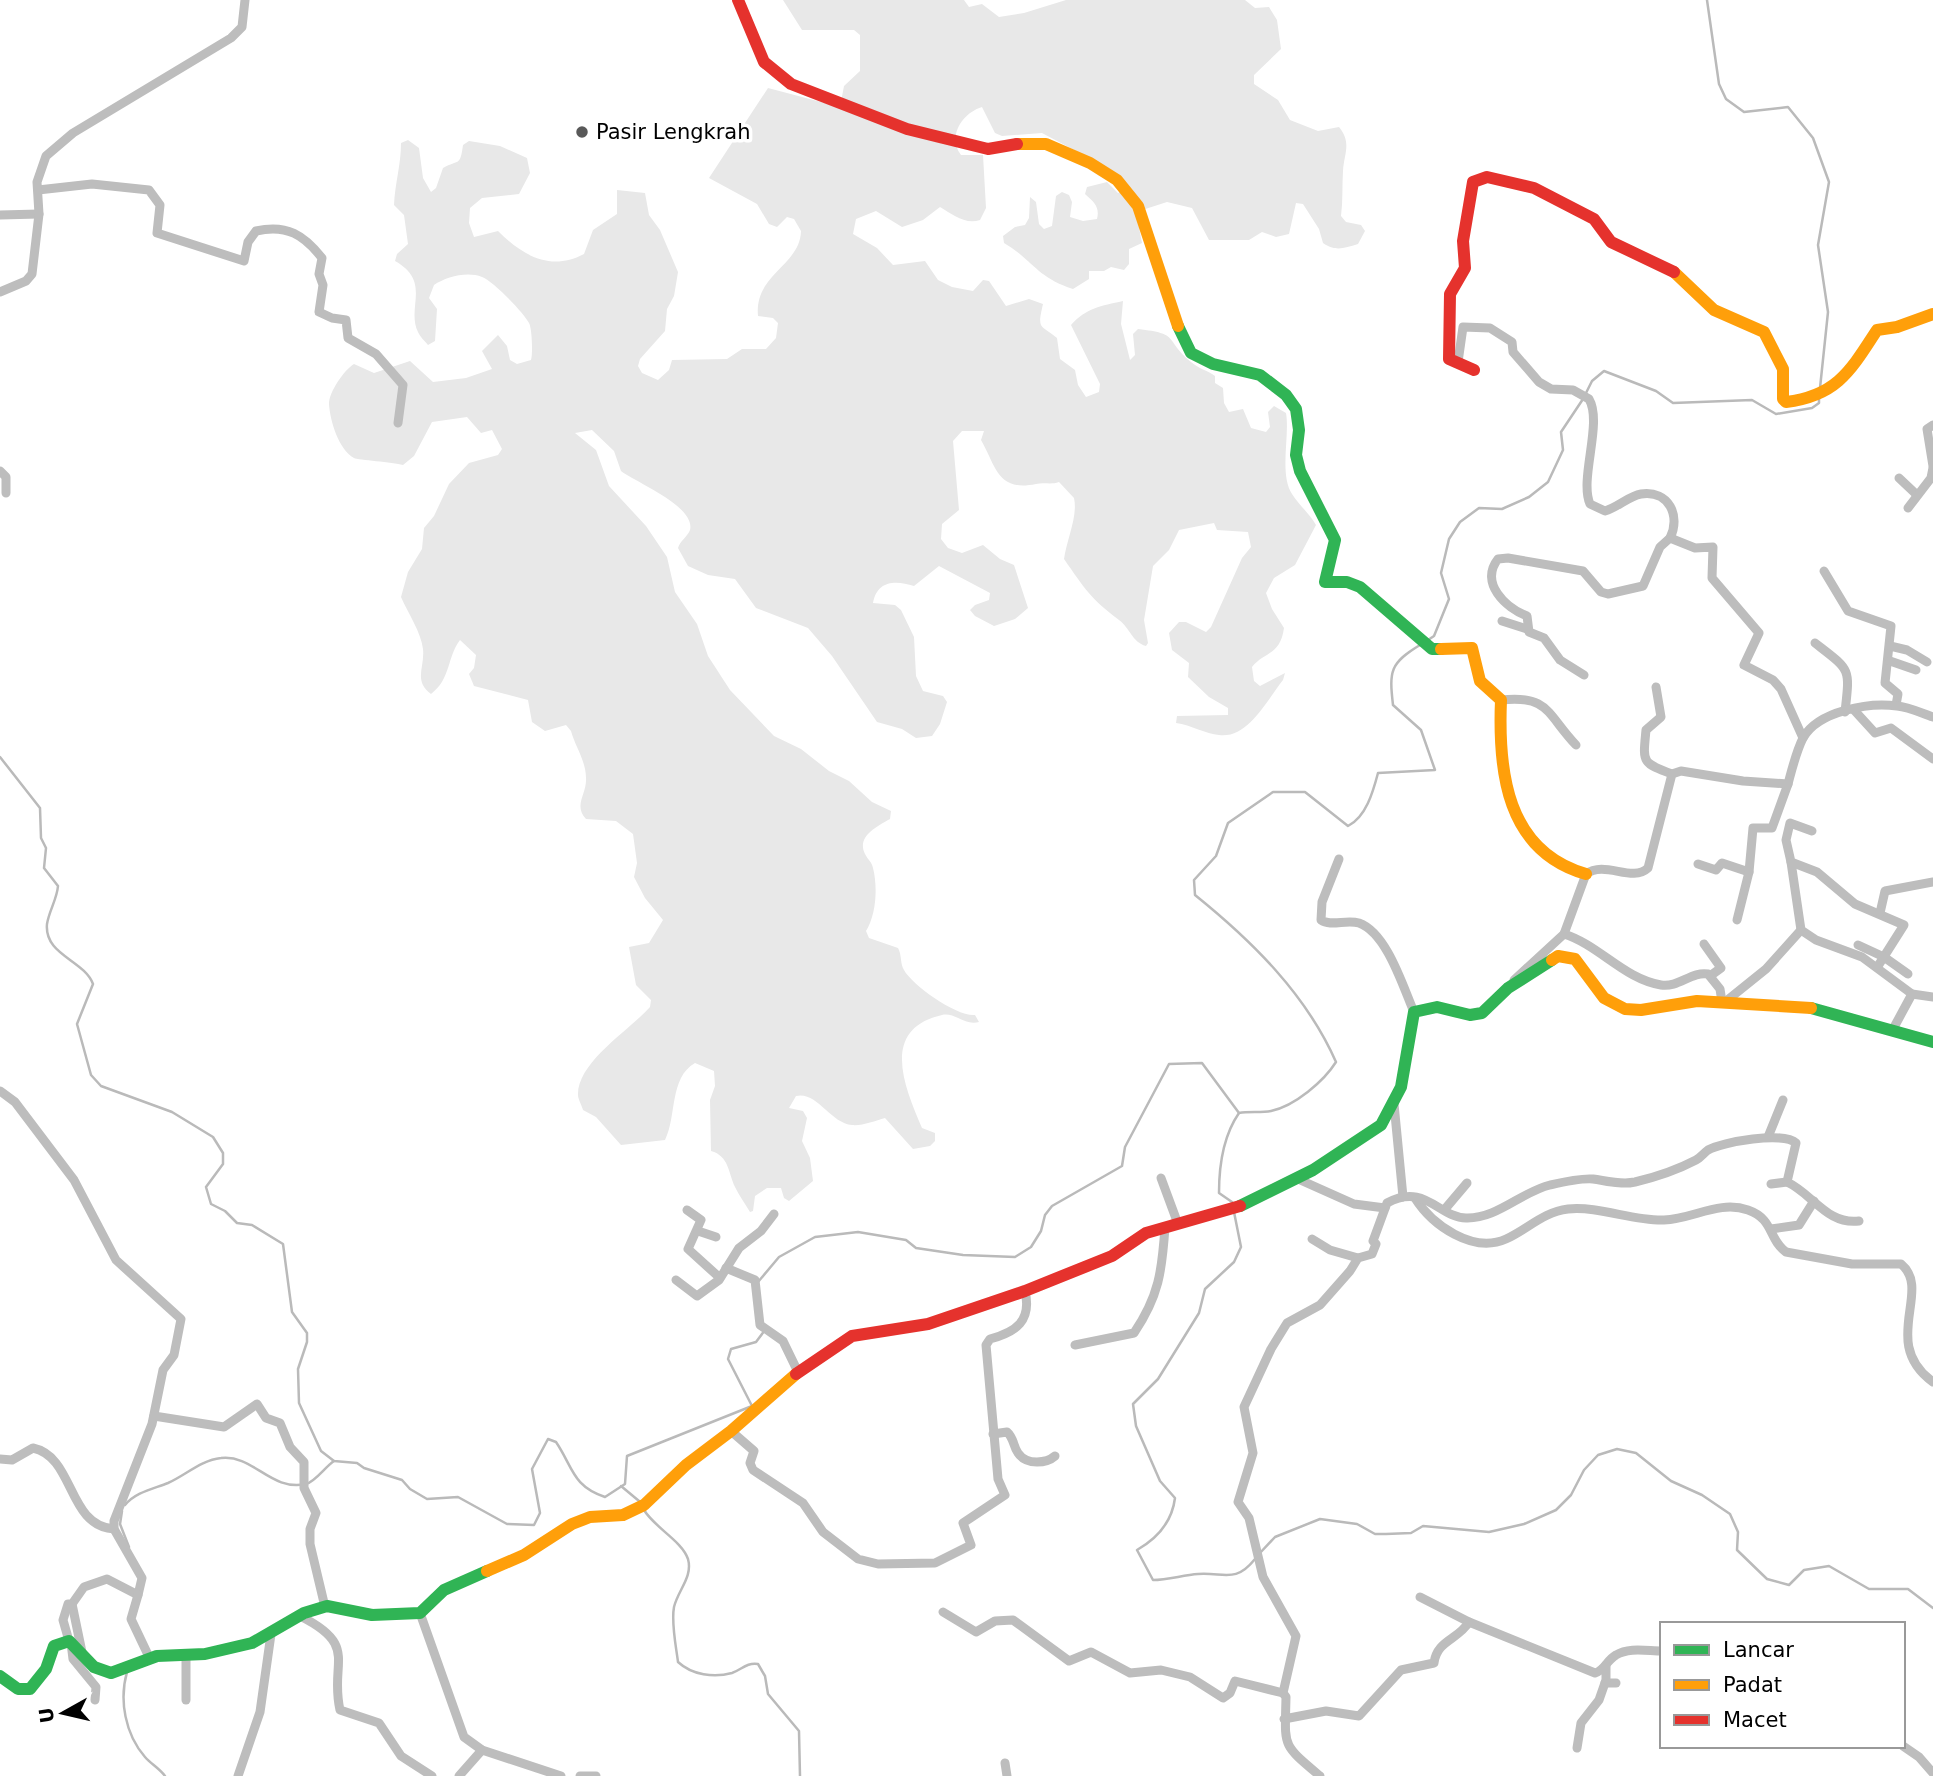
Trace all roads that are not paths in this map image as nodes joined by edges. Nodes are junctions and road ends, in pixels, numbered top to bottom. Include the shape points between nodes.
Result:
1 (245, 0) edge
2 (738, 0) edge
3 (38, 190) junction
4 (39, 214) junction
5 (0, 215) edge
6 (0, 292) edge
7 (1933, 314) edge
8 (1458, 362) junction
9 (1474, 370) dead end
10 (398, 423) dead end
11 (1933, 425) edge
12 (1933, 467) edge
13 (0, 471) edge
14 (1899, 478) dead end
15 (6, 493) dead end
16 (1917, 495) junction
17 (1908, 508) dead end
18 (1670, 538) junction
19 (1824, 571) dead end
20 (1502, 621) dead end
21 (1527, 629) junction
22 (1815, 643) dead end
23 (1890, 646) junction
24 (1890, 661) junction
25 (1927, 662) dead end
26 (1916, 670) dead end
27 (1584, 675) dead end
28 (1656, 687) dead end
29 (1501, 701) junction
30 (1896, 705) junction
31 (1850, 711) junction
32 (1933, 717) edge
33 (1803, 738) junction
34 (1576, 745) dead end
35 (1933, 758) edge
36 (1672, 774) junction
37 (1788, 784) junction
38 (1812, 831) dead end
39 (1339, 859) dead end
40 (1791, 862) junction
41 (1698, 864) dead end
42 (1749, 872) junction
43 (1586, 874) junction
44 (1933, 882) edge
45 (1880, 913) junction
46 (1737, 920) dead end
47 (1801, 930) junction
48 (1564, 934) junction
49 (1704, 944) dead end
50 (1858, 945) dead end
51 (1884, 957) junction
52 (1878, 966) junction
53 (1908, 974) dead end
54 (1710, 976) junction
55 (1508, 988) junction
56 (1912, 994) junction
57 (1933, 997) edge
58 (1724, 1002) junction
59 (1413, 1012) junction
60 (1892, 1031) junction
61 (1933, 1042) edge
62 (0, 1091) edge
63 (1783, 1100) dead end
64 (1394, 1104) junction
65 (1768, 1137) junction
66 (1161, 1178) dead end
67 (1298, 1179) junction
68 (1787, 1182) junction
69 (1467, 1183) dead end
70 (1771, 1184) dead end
71 (1403, 1197) junction
72 (1415, 1198) junction
73 (1814, 1201) junction
74 (1385, 1208) junction
75 (1445, 1209) junction
76 (687, 1210) dead end
77 (774, 1214) dead end
78 (1859, 1221) dead end
79 (1171, 1226) junction
80 (1771, 1229) junction
81 (698, 1231) junction
82 (716, 1237) dead end
83 (1312, 1239) dead end
84 (1358, 1258) junction
85 (726, 1268) junction
86 (720, 1279) junction
87 (676, 1280) dead end
88 (1025, 1291) junction
89 (1075, 1345) dead end
90 (798, 1372) junction
91 (1933, 1381) edge
92 (154, 1416) junction
93 (731, 1431) junction
94 (993, 1434) junction
95 (1055, 1456) dead end
96 (0, 1459) edge
97 (114, 1529) junction
98 (138, 1595) junction
99 (1420, 1597) dead end
100 (72, 1604) junction
101 (325, 1606) junction
102 (943, 1612) dead end
103 (420, 1613) junction
104 (300, 1616) junction
105 (1469, 1622) junction
106 (271, 1634) junction
107 (70, 1642) junction
108 (1660, 1651) edge
109 (186, 1655) junction
110 (83, 1657) junction
111 (150, 1659) junction
112 (1606, 1663) junction
113 (0, 1676) edge
114 (1605, 1683) junction
115 (1616, 1683) dead end
116 (1283, 1693) junction
117 (94, 1700) dead end
118 (186, 1700) dead end
119 (1284, 1719) junction
120 (1905, 1747) edge
121 (1577, 1748) dead end
122 (482, 1750) junction
123 (1005, 1763) dead end
124 (1933, 1773) edge
125 (237, 1776) edge
126 (432, 1776) edge
127 (459, 1776) edge
128 (561, 1776) edge
129 (580, 1776) edge
130 (596, 1776) edge
131 (1007, 1776) edge
132 (1321, 1776) edge

1 - 3 street via 242,27 231,38 73,133 51,151 40,166
2 - 29 street via 765,62 791,84 907,129 972,146 1046,144 1117,180 1138,206 1191,353 1260,375 1296,409 1300,471 1335,540 1325,582 1360,587 1425,644 1441,651 1471,647 1480,681
3 - 4 street
3 - 10 street via 92,184 149,190 160,205 157,233 244,261 256,231 271,228 300,234 322,258 319,312 346,320 348,338 376,354 403,385
4 - 5 street
4 - 6 street via 32,274
7 - 8 street via 1877,330 1853,370 1820,394 1800,402 1784,401 1783,369 1764,332 1714,310 1667,267 1611,242 1594,219 1577,209 1534,188 1487,177 1472,182 1463,241 1464,270 1450,294 1448,357
8 - 9 street
8 - 18 street via 1463,327 1490,328 1514,344 1514,354 1539,382 1587,397 1592,404 1593,438 1590,504 1605,510 1640,494 1665,498 1675,519
11 - 12 street via 1927,429
12 - 16 street via 1931,478
13 - 15 street via 7,482
14 - 16 street
16 - 17 street
18 - 21 street via 1660,547 1643,586 1608,594 1581,570 1499,559 1493,571 1494,590 1505,605 1527,617
18 - 33 street via 1695,548 1713,548 1713,578 1759,633 1744,665 1781,689
19 - 23 street via 1848,611 1891,626
20 - 21 street
21 - 27 street via 1544,638 1560,660
22 - 31 street via 1846,671
23 - 24 street
23 - 25 street
24 - 26 street
24 - 30 street via 1885,683 1898,694
28 - 36 street via 1661,717 1646,730 1645,760
29 - 34 street via 1522,698 1540,703
29 - 43 street via 1499,748 1518,823 1547,855
30 - 31 street
30 - 32 street
31 - 33 street via 1820,722
31 - 35 street via 1875,733 1891,728
33 - 37 street
36 - 37 street via 1683,771
36 - 43 street via 1646,870 1597,868
37 - 42 street via 1772,828 1753,828
38 - 40 street via 1790,823 1786,840
39 - 59 street via 1322,902 1321,920 1360,923 1373,933 1399,972
40 - 45 street via 1807,865 1846,899
40 - 47 street
41 - 42 street via 1717,870 1722,863
42 - 46 street
43 - 48 street
44 - 45 street via 1885,891
45 - 51 street via 1905,925
47 - 52 street
47 - 58 street via 1766,968
48 - 54 street via 1593,945 1616,964 1661,985 1702,973
48 - 55 street
49 - 54 street via 1721,969
50 - 51 street
51 - 52 street
51 - 53 street
52 - 56 street
54 - 58 street
55 - 58 street via 1562,955 1575,959 1604,998 1625,1009
55 - 59 street via 1488,1010 1476,1015 1437,1007
56 - 57 street
56 - 60 street
58 - 60 street via 1811,1007
59 - 64 street via 1405,1071
60 - 61 street
62 - 92 street via 15,1102 74,1180 116,1260 180,1316 174,1356 163,1370
63 - 65 street
64 - 67 street via 1375,1131
64 - 71 street
65 - 68 street via 1796,1143
65 - 75 street via 1710,1149 1697,1160 1637,1182 1554,1184 1469,1218
66 - 79 street
67 - 74 street via 1354,1204
67 - 79 street via 1234,1207
68 - 70 street
68 - 73 street
69 - 75 street
71 - 72 street
71 - 74 street via 1388,1202
72 - 75 street
72 - 80 street via 1450,1232 1489,1242 1514,1236 1549,1213 1571,1209 1662,1220 1736,1207 1760,1215
73 - 78 street via 1840,1220
73 - 80 street via 1799,1225
74 - 84 street via 1372,1254
76 - 81 street via 701,1218
77 - 85 street via 739,1248
79 - 88 street via 1146,1233 1116,1253
79 - 89 street via 1161,1280 1134,1333
80 - 91 street via 1782,1249 1793,1254 1852,1264 1898,1264 1907,1269 1914,1292 1909,1353 1917,1368
81 - 82 street
81 - 86 street via 688,1248
83 - 84 street
84 - 116 street via 1320,1306 1285,1325 1244,1407 1253,1453 1238,1502 1250,1518 1266,1583 1296,1636
85 - 86 street
85 - 90 street via 755,1280 761,1327 776,1334
86 - 87 street via 695,1296
88 - 90 street via 929,1324 856,1334
88 - 94 street via 1028,1301 1022,1324 986,1345
90 - 93 street
92 - 97 street
92 - 101 street via 224,1427 257,1404 265,1418 280,1423 290,1447 304,1462 305,1492 316,1513 310,1529 312,1553
93 - 94 street via 754,1451 753,1470 803,1503 835,1544 858,1559 889,1564 935,1563 970,1546 964,1522 1005,1495
93 - 103 street via 638,1508 579,1521 524,1555 444,1590
94 - 95 street via 1012,1434 1018,1454 1026,1460 1037,1463
96 - 97 street via 10,1460 33,1448 45,1453 58,1462 87,1516
97 - 98 street via 140,1571
98 - 100 street via 107,1579 84,1587
98 - 111 street via 131,1619
99 - 105 street
100 - 107 street via 63,1620
100 - 110 street
101 - 103 street via 372,1615
101 - 104 street
102 - 116 street via 976,1632 995,1621 1013,1620 1069,1661 1091,1652 1130,1673 1161,1670 1190,1677 1223,1698 1235,1681
103 - 122 street via 464,1737
104 - 106 street
104 - 126 street via 333,1638 340,1666 340,1710 379,1723 401,1756
105 - 112 street via 1592,1672 1600,1672
105 - 119 street via 1441,1644 1434,1663 1401,1670 1359,1716 1326,1711
106 - 109 street via 214,1653
106 - 125 street via 260,1712
107 - 110 street
107 - 113 street via 54,1646 46,1669 30,1689 18,1689
107 - 117 street via 73,1659 96,1687
108 - 112 street via 1629,1651
109 - 111 street
109 - 118 street
110 - 111 street via 111,1673
112 - 114 street
114 - 115 street
114 - 121 street via 1596,1705 1581,1723
116 - 119 street
119 - 132 street via 1288,1749
120 - 124 street
122 - 127 street
122 - 128 street
123 - 131 street
129 - 130 street

